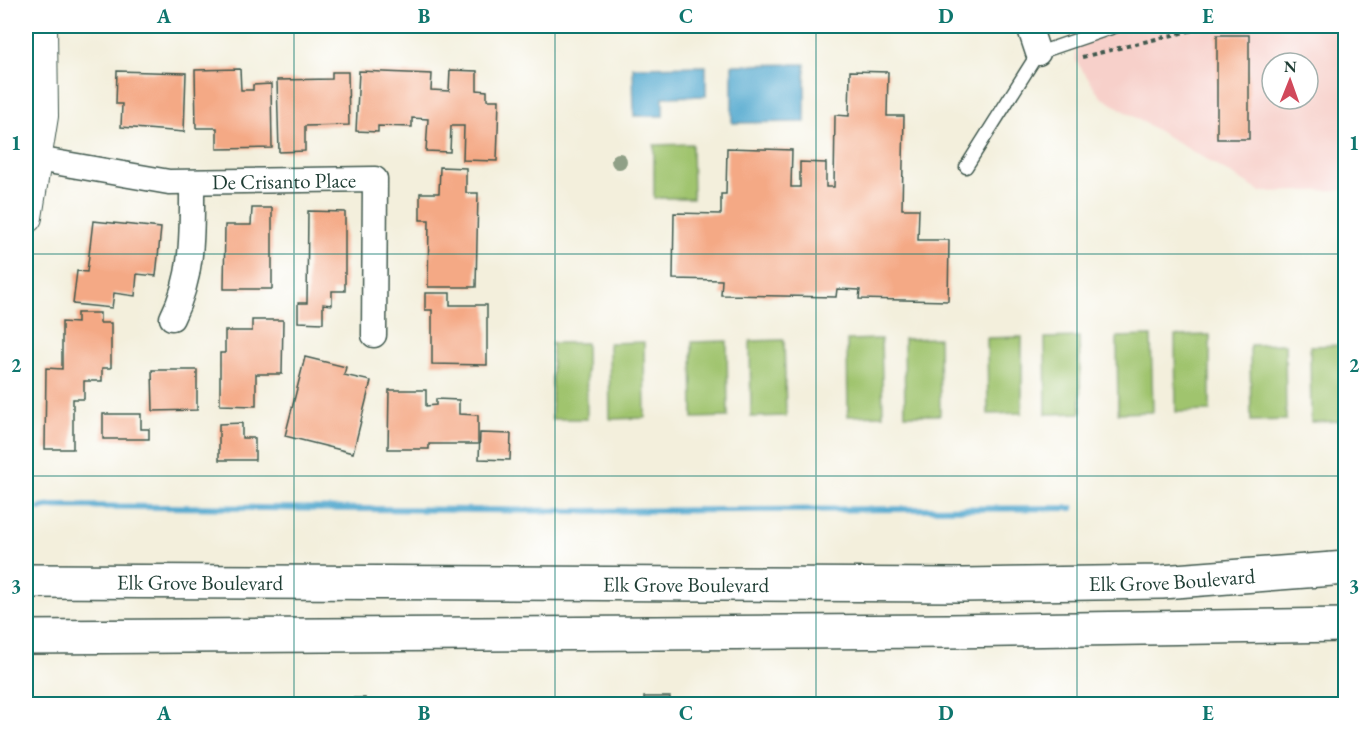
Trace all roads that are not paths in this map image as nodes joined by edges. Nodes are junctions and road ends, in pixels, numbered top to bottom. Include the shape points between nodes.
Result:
1 (41, 26) edge
2 (1029, 26) edge
3 (1117, 26) edge
4 (1103, 28) edge
5 (1038, 53) junction
6 (37, 159) junction
7 (966, 166) dead end
8 (192, 183) junction
9 (26, 217) edge
10 (172, 318) dead end
11 (374, 335) dead end
12 (1346, 568) edge
13 (26, 581) edge
14 (1346, 625) edge
15 (26, 637) edge

1 - 6 street via 42,116
2 - 5 street
3 - 4 lane
4 - 5 lane
5 - 7 lane
6 - 8 street, De Crisanto Place
6 - 9 street
8 - 10 street via 187,281
8 - 11 street, De Crisanto Place via 375,179
12 - 13 main road, Elk Grove Boulevard via 1162,582 963,585
14 - 15 main road

